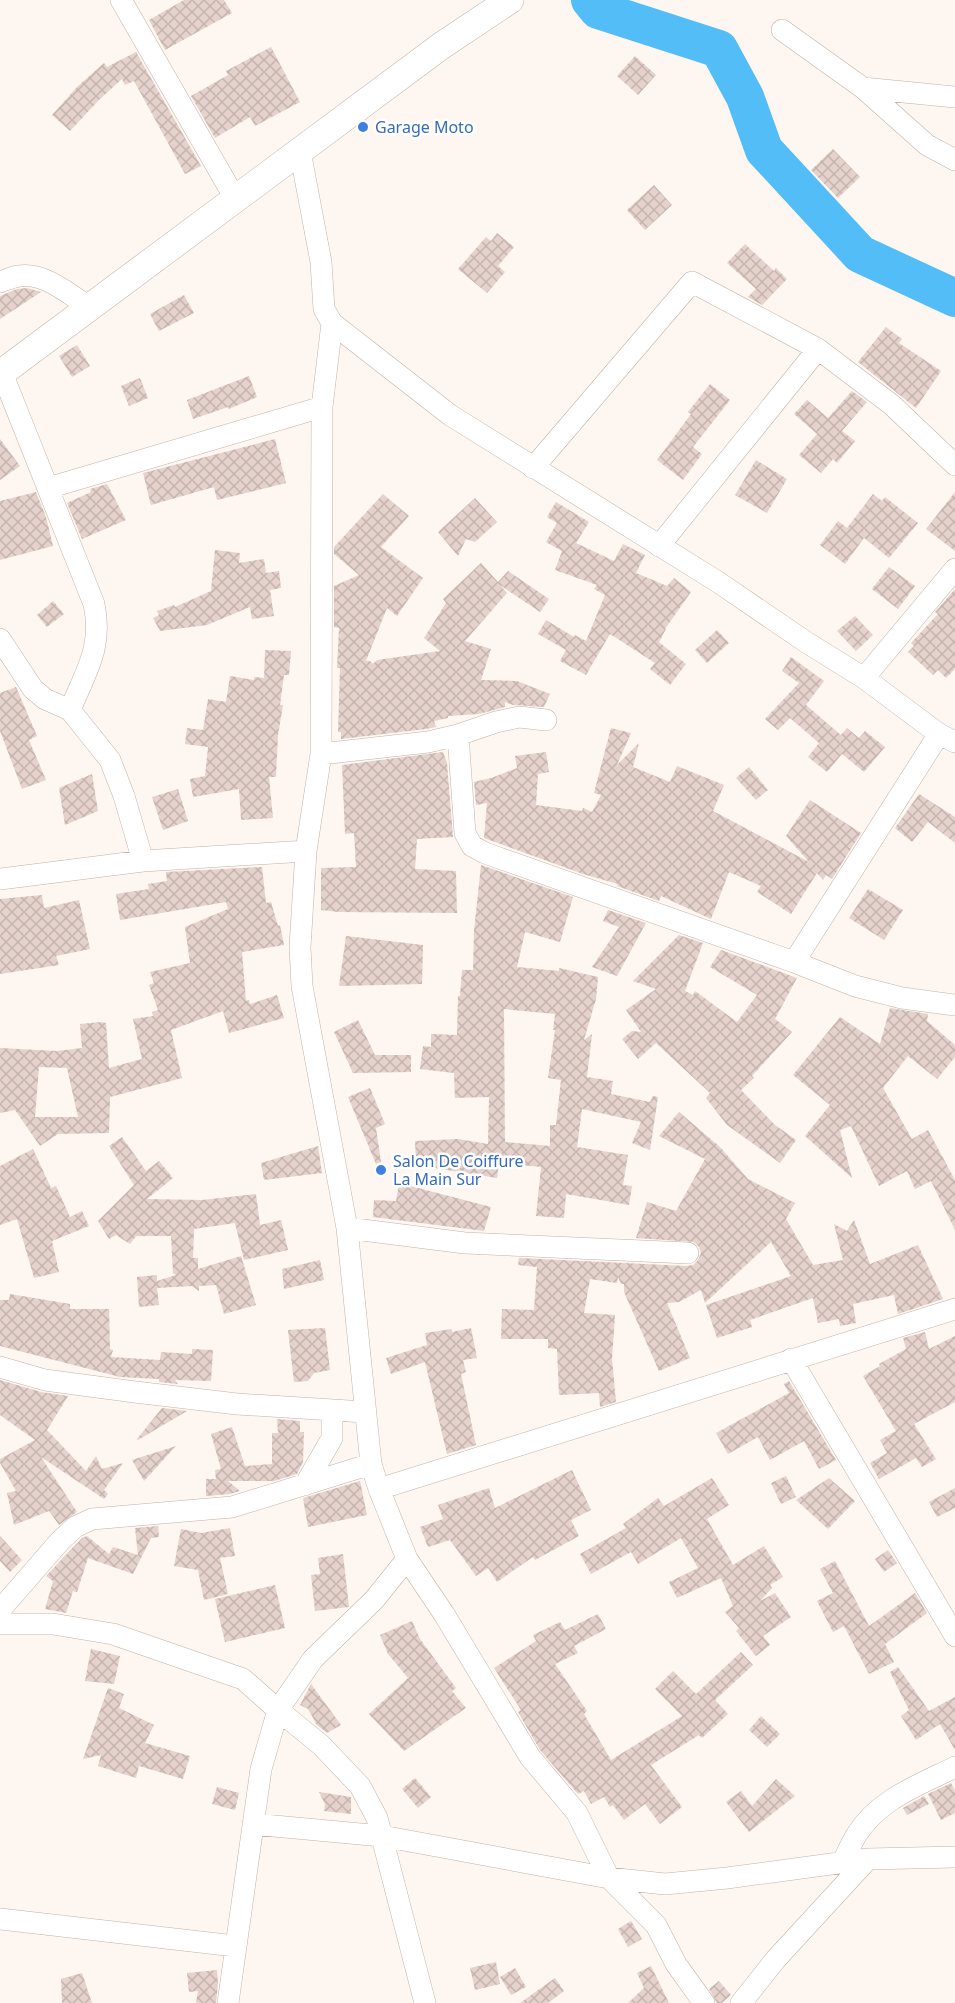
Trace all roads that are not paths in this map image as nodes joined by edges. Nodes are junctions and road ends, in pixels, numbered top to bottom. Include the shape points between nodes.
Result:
1 (122, 0) edge
2 (510, 0) edge
3 (782, 30) dead end
4 (863, 88) junction
5 (955, 97) edge
6 (300, 151) junction
7 (955, 160) edge
8 (236, 200) junction
9 (0, 282) edge
10 (89, 307) junction
11 (332, 323) junction
12 (818, 349) junction
13 (1, 373) edge
14 (322, 406) junction
15 (955, 465) edge
16 (533, 468) junction
17 (48, 488) junction
18 (659, 546) junction
19 (955, 569) edge
20 (0, 639) edge
21 (864, 678) junction
22 (70, 710) junction
23 (546, 720) dead end
24 (458, 735) junction
25 (947, 739) edge
26 (321, 754) junction
27 (306, 851) junction
28 (143, 861) junction
29 (0, 879) edge
30 (794, 962) junction
31 (955, 1005) edge
32 (346, 1228) junction
33 (688, 1254) dead end
34 (955, 1309) edge
35 (791, 1359) junction
36 (0, 1367) edge
37 (332, 1411) junction
38 (365, 1412) junction
39 (371, 1464) junction
40 (305, 1485) junction
41 (379, 1489) junction
42 (407, 1559) junction
43 (0, 1610) edge
44 (0, 1624) edge
45 (955, 1636) edge
46 (278, 1710) junction
47 (955, 1767) edge
48 (253, 1824) junction
49 (382, 1836) junction
50 (868, 1859) junction
51 (953, 1861) edge
52 (842, 1863) junction
53 (609, 1878) junction
54 (0, 1919) edge
55 (235, 1946) junction
56 (228, 2003) edge
57 (425, 2003) edge
58 (704, 2003) edge
59 (741, 2003) edge

1 - 8 street
2 - 6 main road
3 - 4 street
4 - 5 street
4 - 7 street via 927,145
6 - 8 main road
6 - 11 street via 321,262 324,309
8 - 10 main road
9 - 10 street via 34,276
10 - 13 main road
11 - 14 street
11 - 16 street via 450,416
12 - 15 street via 892,405
12 - 16 street via 692,282
12 - 18 street
13 - 17 street
14 - 17 street
14 - 26 street
16 - 18 street
17 - 22 street via 94,604 98,624 96,646
18 - 21 street
19 - 21 street
20 - 22 street via 33,689
21 - 25 street
22 - 28 street via 110,760
23 - 24 street via 519,717
24 - 26 street
24 - 30 street via 465,833 472,846
25 - 30 street
26 - 27 street
27 - 28 street
27 - 32 street via 300,947 302,986
28 - 29 street
30 - 31 street via 855,986 902,998
32 - 33 street via 465,1243
32 - 38 street
34 - 35 street
35 - 41 street
35 - 45 street
36 - 37 street via 45,1380 135,1392
37 - 38 street
37 - 40 street via 332,1438
38 - 39 street
39 - 40 street
39 - 41 street
40 - 43 street via 231,1507 92,1519 75,1527 60,1541
41 - 42 street
42 - 46 street via 374,1600 313,1659
42 - 53 street via 530,1757 577,1813
44 - 46 street via 53,1624 113,1634 243,1679
46 - 48 street via 261,1769
46 - 49 street via 321,1745 360,1786
47 - 52 street via 888,1801 856,1835
48 - 49 street
48 - 55 street
49 - 53 street
49 - 57 street
50 - 51 street
50 - 52 street
50 - 59 street
52 - 53 street via 665,1884
53 - 58 street via 656,1925 676,1964
54 - 55 street
55 - 56 street

